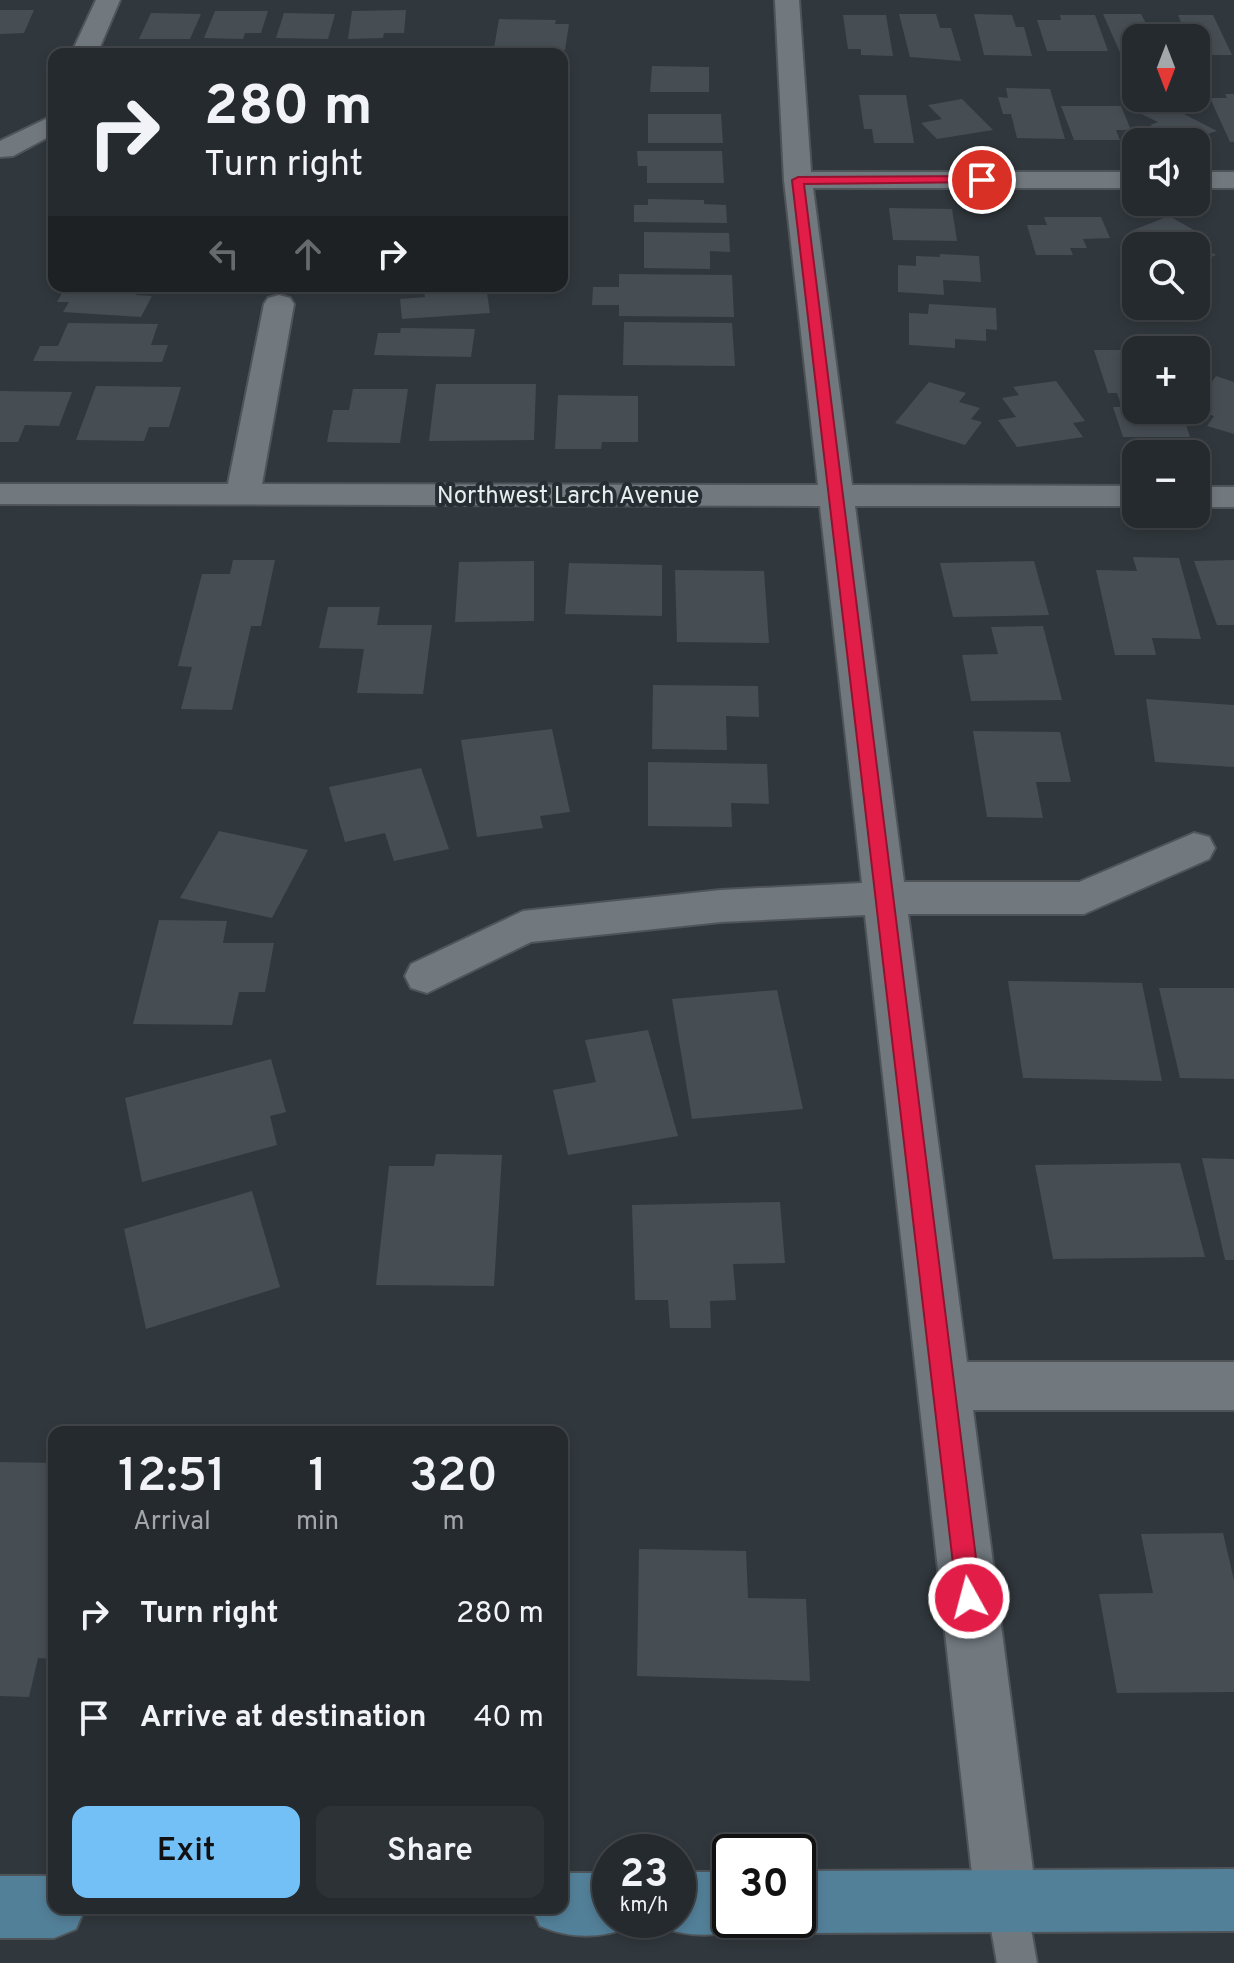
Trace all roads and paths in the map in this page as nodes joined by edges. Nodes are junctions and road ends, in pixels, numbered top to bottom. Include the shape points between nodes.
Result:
1 (108, 0) edge
2 (787, 0) edge
3 (87, 48) edge
4 (48, 126) edge
5 (3, 150) dead end
6 (798, 180) junction
7 (1122, 180) edge
8 (1210, 180) edge
9 (1234, 180) edge
10 (279, 304) dead end
11 (0, 494) edge
12 (243, 494) junction
13 (835, 496) junction
14 (1122, 496) edge
15 (1210, 497) edge
16 (1234, 497) edge
17 (1194, 848) dead end
18 (883, 898) junction
19 (427, 976) dead end
20 (943, 1386) junction
21 (1234, 1386) edge
22 (1234, 1900) edge
23 (1006, 1901) junction
24 (816, 1902) edge
25 (568, 1904) edge
26 (592, 1904) edge
27 (0, 1907) edge
28 (48, 1907) edge
29 (1017, 1963) edge

1 - 3 street
2 - 6 street
4 - 5 street
6 - 7 street
6 - 13 street
8 - 9 street
10 - 12 street
11 - 12 street, Northwest Larch Avenue
12 - 13 street, Northwest Larch Avenue
13 - 14 street, Northwest Larch Avenue
13 - 18 street
15 - 16 street
17 - 18 street via 1084,898
18 - 19 street via 721,906 523,927
18 - 20 street
20 - 21 street
20 - 23 street
22 - 23 main road
23 - 24 main road
23 - 29 lane
25 - 26 main road
27 - 28 main road

